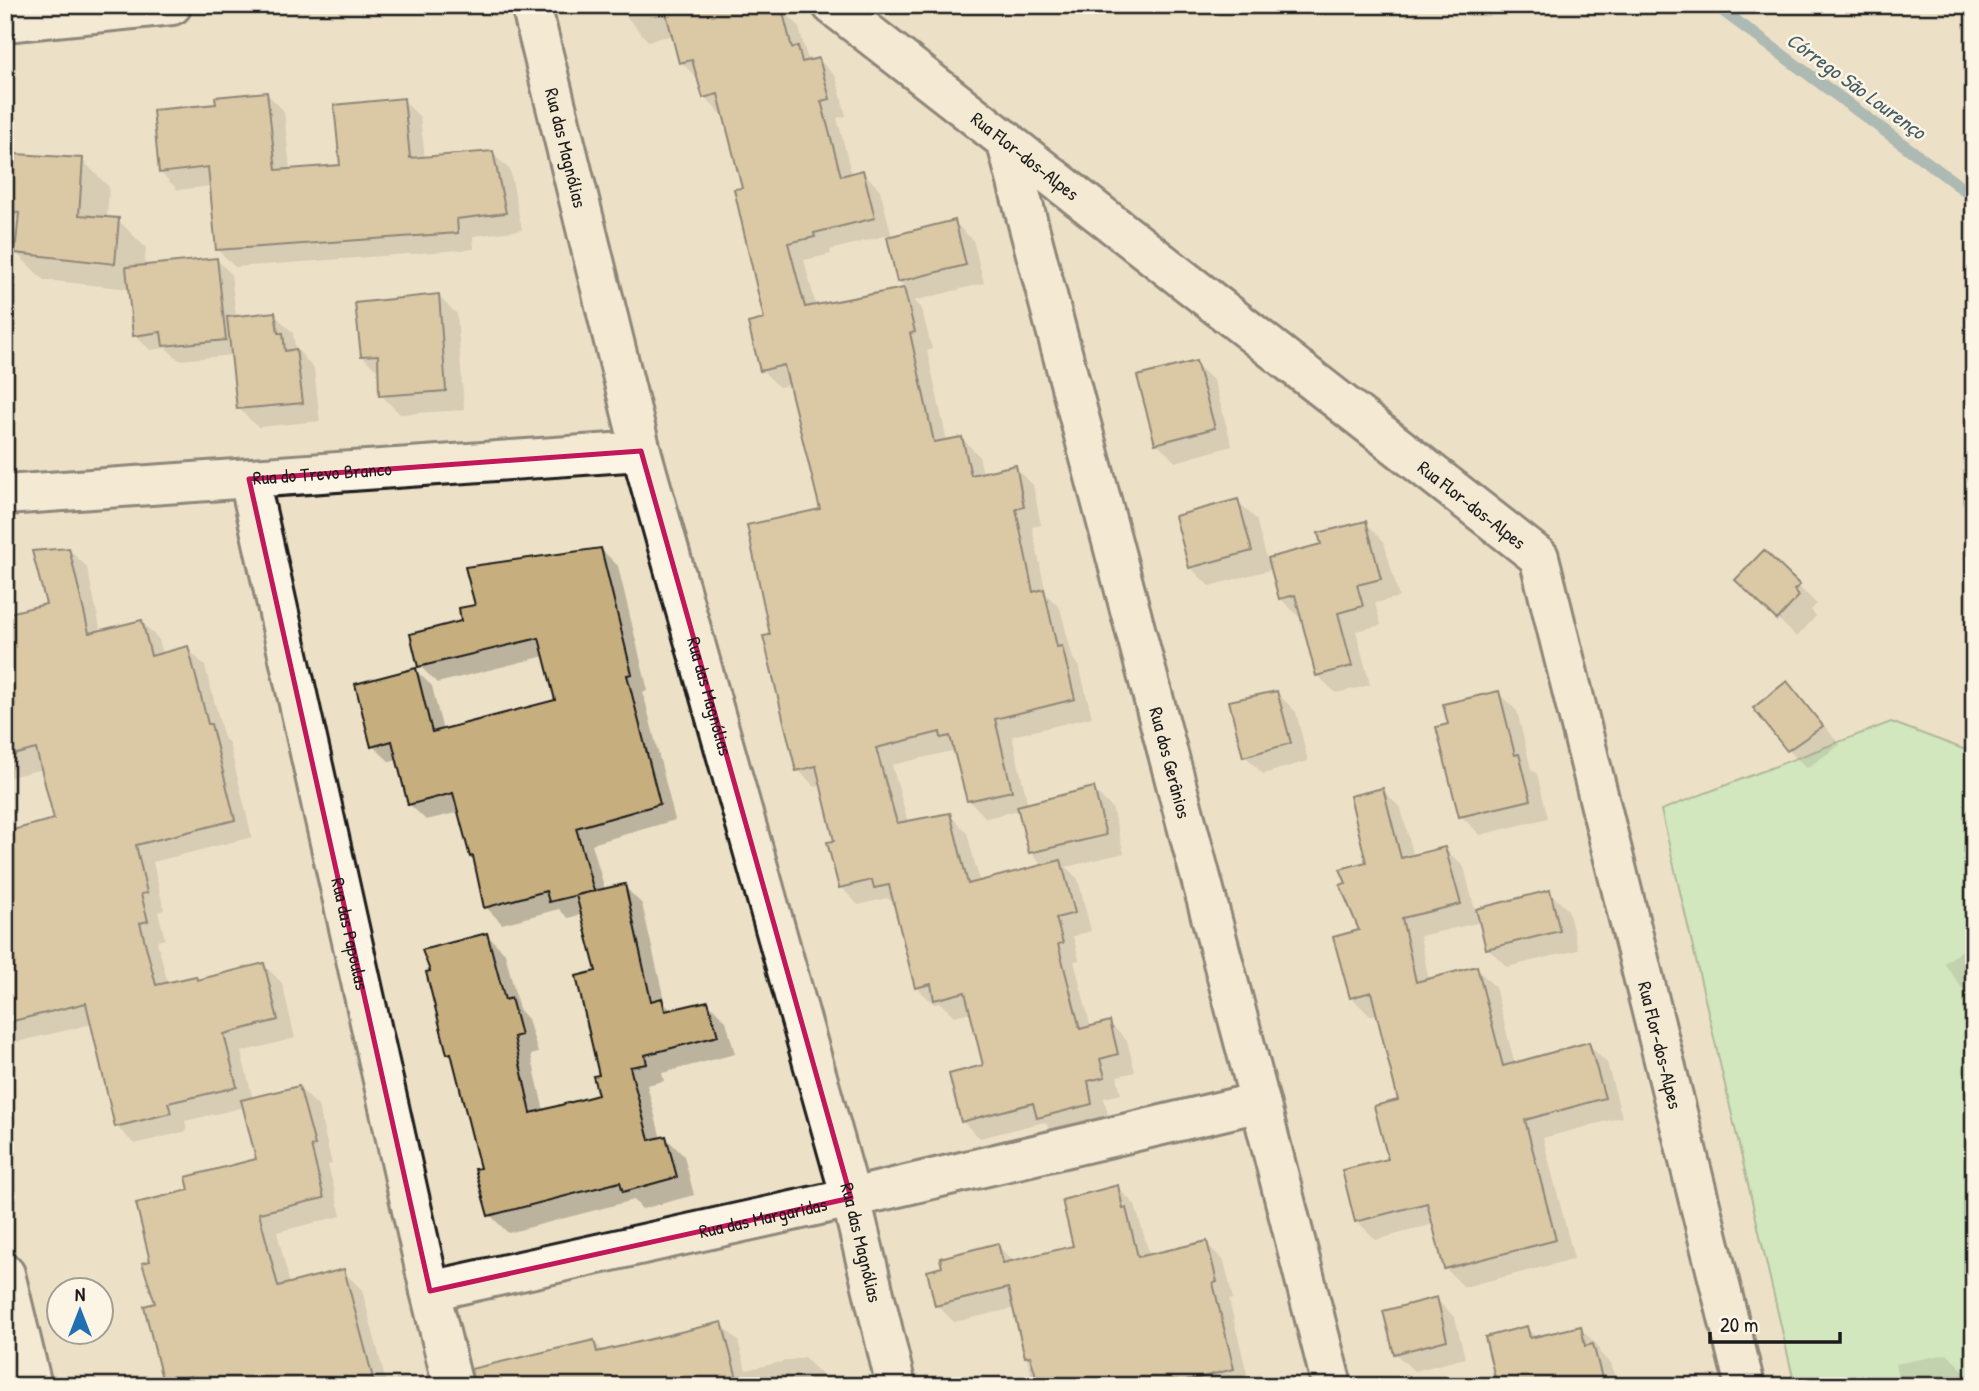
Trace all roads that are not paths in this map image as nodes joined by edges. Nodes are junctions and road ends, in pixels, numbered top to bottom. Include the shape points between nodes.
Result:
1 (172, 5) edge
2 (531, 5) edge
3 (832, 5) edge
4 (5, 22) edge
5 (1006, 140) junction
6 (641, 451) junction
7 (249, 479) junction
8 (5, 495) edge
9 (1260, 1102) junction
10 (850, 1198) junction
11 (5, 1274) edge
12 (430, 1291) junction
13 (32, 1386) edge
14 (453, 1386) edge
15 (896, 1386) edge
16 (1332, 1386) edge
17 (1745, 1386) edge

1 - 4 street
2 - 6 street, Rua das Magnólias
3 - 5 street, Rua Flor-dos-Alpes
5 - 9 street, Rua dos Gerânios
5 - 17 street, Rua Flor-dos-Alpes via 1539,557
6 - 7 street, Rua do Trevo Branco
6 - 10 street, Rua das Magnólias
7 - 8 street, Rua do Trevo Branco
7 - 12 street, Rua das Papoulas
9 - 10 street, Rua das Margaridas
9 - 16 street, Rua dos Gerânios
10 - 12 street, Rua das Margaridas
10 - 15 street, Rua das Magnólias
11 - 13 street
12 - 14 street, Rua das Papoulas

